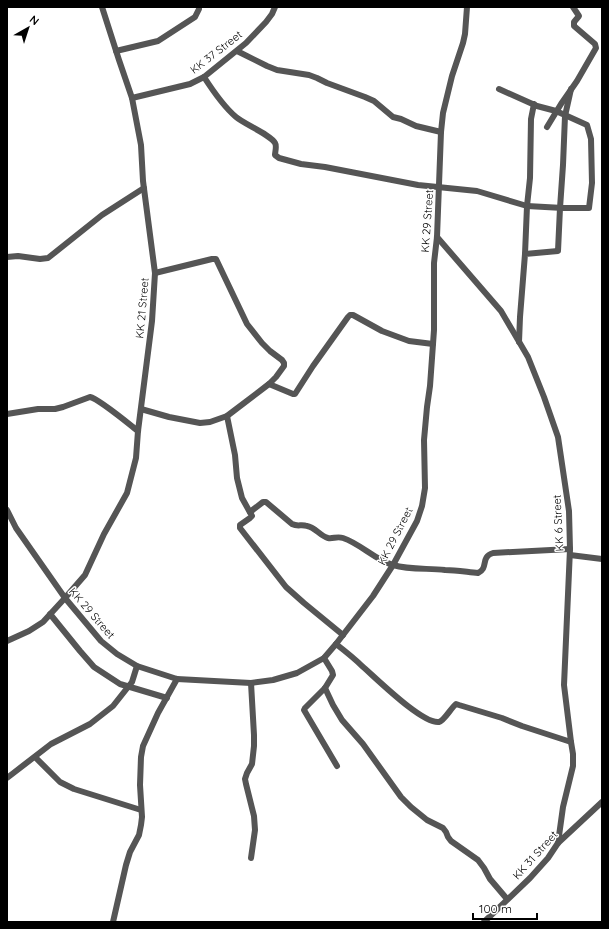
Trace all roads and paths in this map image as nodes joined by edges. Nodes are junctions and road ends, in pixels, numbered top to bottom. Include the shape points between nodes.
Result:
1 (104, 7) edge
2 (198, 7) edge
3 (275, 7) edge
4 (467, 7) edge
5 (573, 7) edge
6 (116, 51) junction
7 (237, 51) junction
8 (204, 78) junction
9 (499, 89) dead end
10 (571, 89) junction
11 (132, 98) junction
12 (534, 104) junction
13 (556, 111) junction
14 (565, 116) junction
15 (547, 127) dead end
16 (441, 132) junction
17 (144, 188) junction
18 (440, 188) junction
19 (526, 206) junction
20 (560, 208) junction
21 (437, 237) junction
22 (525, 254) junction
23 (7, 257) edge
24 (155, 273) junction
25 (519, 342) junction
26 (433, 344) junction
27 (269, 384) junction
28 (141, 409) junction
29 (7, 414) edge
30 (226, 416) junction
31 (138, 431) junction
32 (7, 510) edge
33 (250, 512) junction
34 (570, 552) junction
35 (602, 559) edge
36 (393, 565) junction
37 (65, 598) junction
38 (50, 614) junction
39 (343, 635) junction
40 (7, 641) edge
41 (336, 644) junction
42 (324, 658) junction
43 (136, 666) junction
44 (177, 678) junction
45 (251, 683) junction
46 (130, 686) junction
47 (325, 688) junction
48 (167, 698) junction
49 (571, 742) junction
50 (34, 757) junction
51 (337, 766) dead end
52 (7, 778) edge
53 (602, 802) edge
54 (141, 810) junction
55 (558, 843) junction
56 (251, 858) dead end
57 (507, 899) junction
58 (113, 922) edge
59 (484, 922) edge

1 - 6 street, KK 21 Street
2 - 6 street via 195,17 158,41
3 - 7 street, KK 37 Street via 266,22
4 - 16 street, KK 29 Street via 465,34 452,76
5 - 10 street via 579,16 574,26 597,47
6 - 11 street, KK 21 Street
7 - 8 street, KK 37 Street
7 - 16 street via 277,70 309,75 365,97 378,104 391,116
8 - 11 street, KK 37 Street via 190,84
8 - 18 street via 236,117 274,142 277,157 300,164
9 - 12 street
10 - 13 street
10 - 14 street
11 - 17 street, KK 21 Street
12 - 13 street
12 - 19 street
13 - 14 street
13 - 15 street
14 - 20 street
14 - 20 street via 587,125 591,139 592,183 589,208
16 - 18 street, KK 29 Street
17 - 23 street via 102,215 48,258
17 - 24 street, KK 21 Street
18 - 19 street via 477,191
18 - 21 street, KK 29 Street
19 - 20 street
19 - 22 street
20 - 22 street via 558,252
21 - 25 street, KK 6 Street via 501,311
21 - 26 street, KK 29 Street via 434,263
22 - 25 street
24 - 27 street via 216,259 247,324 262,343 284,363
24 - 28 street, KK 21 Street
25 - 34 street, KK 6 Street via 528,357 558,437 569,510
26 - 27 street via 409,341 350,315 295,394
26 - 36 street, KK 29 Street via 424,440 425,488 422,506 417,521
27 - 30 street
28 - 30 street via 200,423
28 - 31 street, KK 21 Street
29 - 31 street via 56,409 90,397
30 - 33 street via 235,455 237,478 242,498
31 - 37 street, KK 21 Street via 136,458 127,493 85,575
32 - 37 street, KK 29 Street via 16,528
33 - 36 street via 266,502 296,526 306,525 329,538 343,538
33 - 39 street via 252,516 240,525 241,531 286,587
34 - 35 street
34 - 36 street via 493,553 486,557 482,571 478,573
34 - 49 street, KK 6 Street via 564,685
36 - 39 street, KK 29 Street
37 - 38 street, KK 21 Street
37 - 43 street, KK 29 Street via 101,641
38 - 40 street, KK 21 Street via 29,631
38 - 46 street via 94,667 120,684
39 - 41 street, KK 29 Street
41 - 42 street, KK 29 Street
41 - 49 street via 424,718 440,722 456,704
42 - 45 street, KK 29 Street via 297,673
42 - 47 street via 333,675
43 - 44 street, KK 29 Street
43 - 46 street
44 - 45 street, KK 29 Street
44 - 48 street
45 - 56 street via 254,746 251,768 245,779 254,816
46 - 48 street
46 - 50 street via 113,706 90,724 51,744
47 - 51 street via 304,710
47 - 57 street via 342,720 363,744 401,797 411,808 442,828 451,841 478,860
48 - 54 street via 140,757
49 - 55 street, KK 6 Street via 573,766
50 - 52 street
50 - 54 street via 60,782 74,789
53 - 55 street, KK 31 Street
54 - 58 street via 139,835 126,865
55 - 57 street, KK 31 Street via 530,878
57 - 59 street, KK 31 Street

